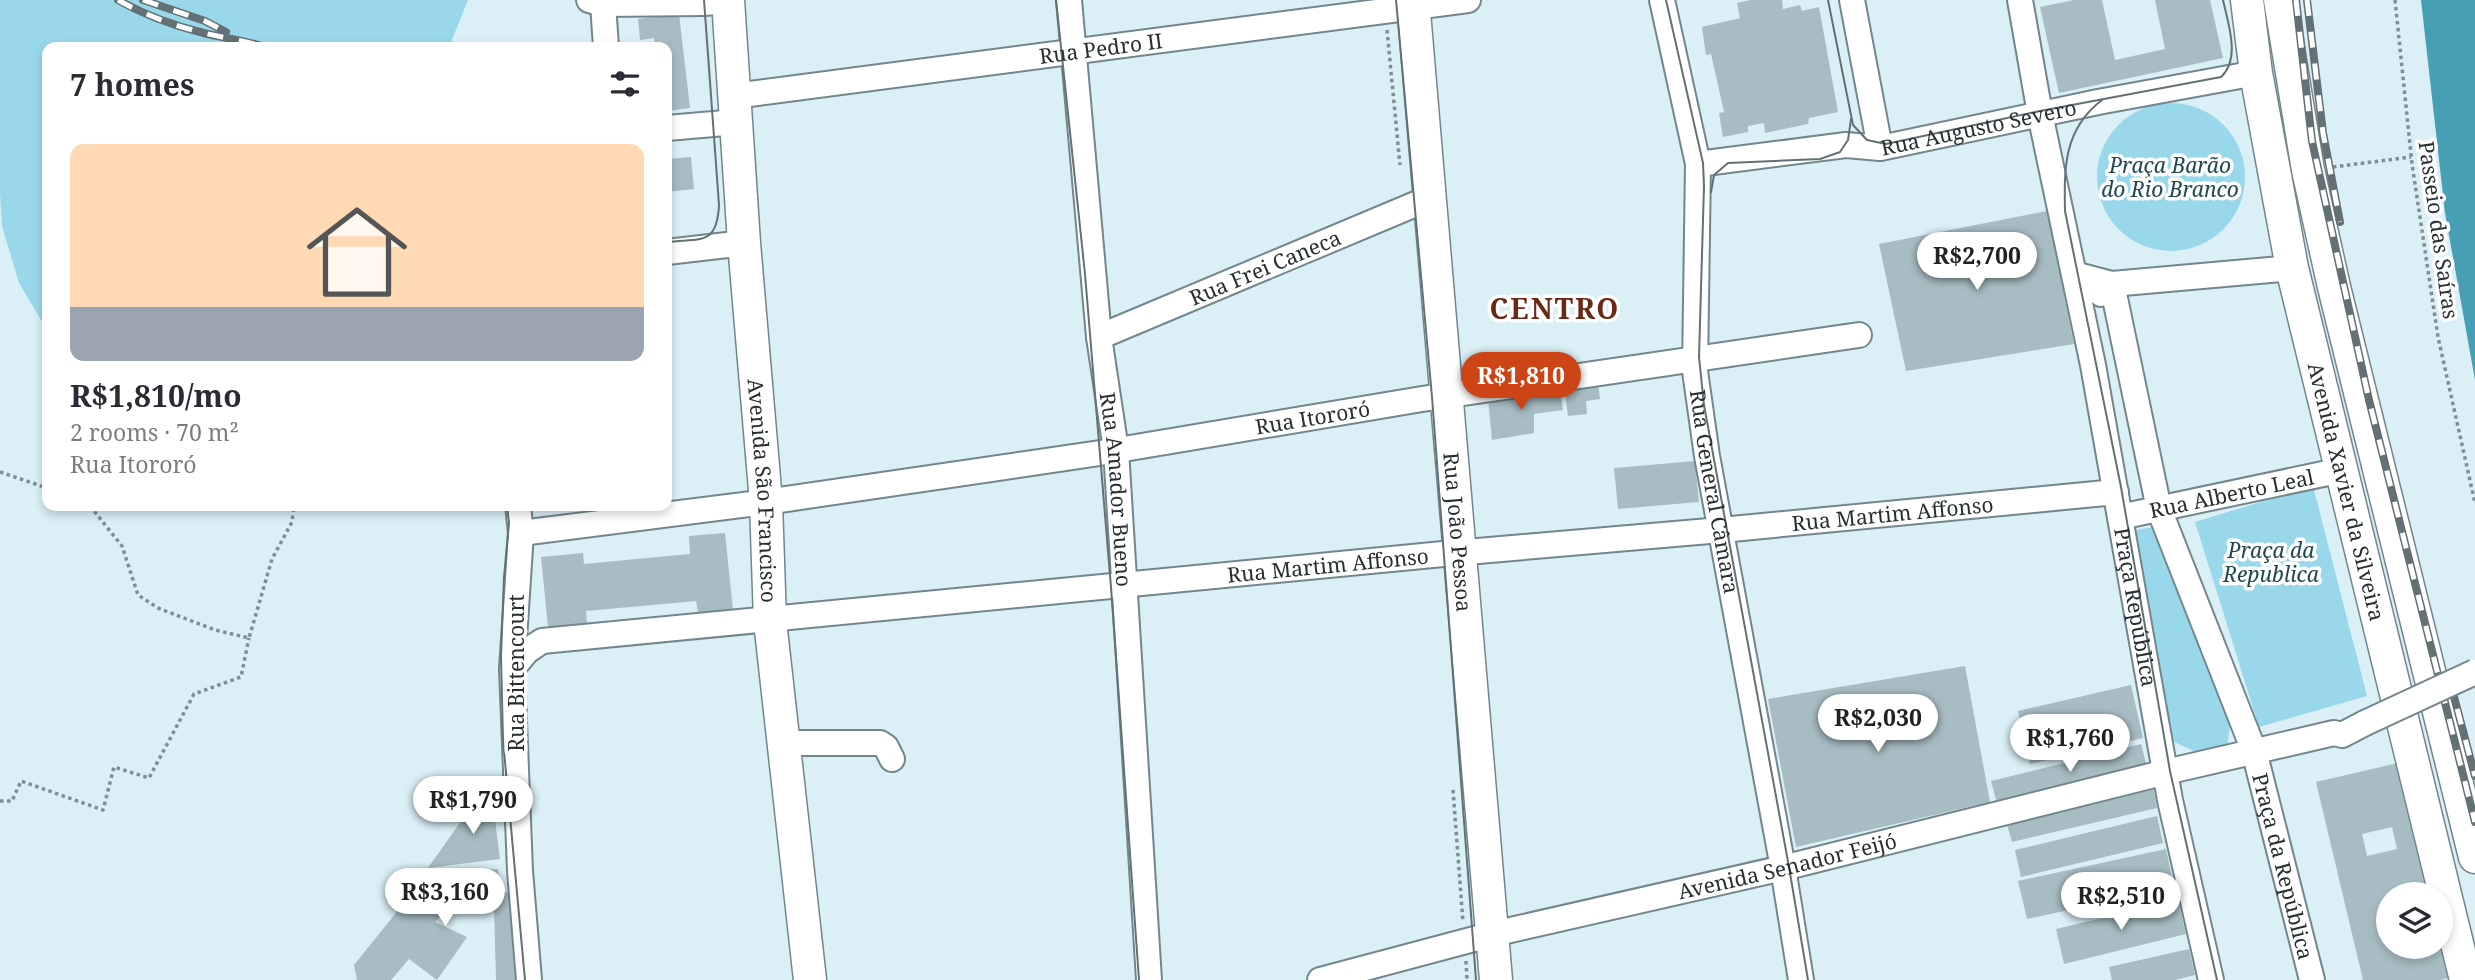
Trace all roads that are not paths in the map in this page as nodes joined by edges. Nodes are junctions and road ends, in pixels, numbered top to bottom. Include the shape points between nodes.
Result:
1 (728, 0) edge
2 (1069, 0) edge
3 (1468, 0) edge
4 (1662, 0) edge
5 (1852, 0) edge
6 (2020, 0) edge
7 (2247, 0) edge
8 (2280, 0) edge
9 (596, 2) edge
10 (1413, 4) edge
11 (605, 42) edge
12 (1074, 52) junction
13 (2256, 73) junction
14 (736, 109) junction
15 (2040, 114) junction
16 (672, 127) edge
17 (1880, 148) junction
18 (1698, 164) junction
19 (1430, 198) junction
20 (744, 243) junction
21 (672, 251) edge
22 (2292, 268) junction
23 (2074, 274) junction
24 (2112, 284) junction
25 (2083, 315) junction
26 (1859, 335) dead end
27 (1100, 337) junction
28 (1694, 358) junction
29 (1447, 396) junction
30 (1116, 450) junction
31 (2342, 470) junction
32 (2116, 492) junction
33 (766, 502) junction
34 (2159, 509) junction
35 (519, 511) edge
36 (2120, 516) junction
37 (1721, 530) junction
38 (521, 533) junction
39 (1460, 552) junction
40 (1125, 586) junction
41 (770, 621) junction
42 (514, 623) junction
43 (542, 641) junction
44 (512, 668) junction
45 (2475, 672) edge
46 (784, 743) junction
47 (2254, 751) junction
48 (892, 759) dead end
49 (2165, 773) junction
50 (2475, 857) edge
51 (1783, 868) junction
52 (1493, 934) junction
53 (529, 980) edge
54 (810, 980) edge
55 (1149, 980) edge
56 (1320, 980) edge
57 (1496, 980) edge
58 (1801, 980) edge
59 (2211, 980) edge
60 (2312, 980) edge
61 (2466, 980) edge

1 - 9 street
1 - 14 main road, Avenida São Francisco
2 - 12 street, Rua Amador Bueno
3 - 10 street, Rua Pedro II
4 - 18 street, Rua General Câmara
5 - 17 street
6 - 15 street, Praça República
7 - 13 main road, Avenida Xavier da Silveira
8 - 50 main road, Avenida Xavier da Silveira via 2308,170 2334,286
9 - 11 street
10 - 12 street, Rua Pedro II
10 - 19 main road, Rua João Pessoa
12 - 14 street, Rua Pedro II
12 - 27 street, Rua Amador Bueno
13 - 15 street, Rua Augusto Severo
13 - 22 main road, Avenida Xavier da Silveira
14 - 16 street, Rua Pedro II
14 - 20 main road, Avenida São Francisco
15 - 17 street, Rua Augusto Severo
15 - 23 street, Praça República
17 - 18 street, Rua Augusto Severo via 1846,145
18 - 28 street, Rua General Câmara
19 - 27 street, Rua Frei Caneca
19 - 29 main road, Rua João Pessoa
20 - 21 street
20 - 33 main road, Avenida São Francisco
22 - 24 street
22 - 31 main road, Avenida Xavier da Silveira
23 - 24 street
23 - 25 street, Praça República
24 - 25 street
24 - 34 street, Praça República
25 - 32 street, Praça República
26 - 28 street, Rua Itororó
27 - 30 street, Rua Amador Bueno
28 - 29 street, Rua Itororó
28 - 37 street, Rua General Câmara
29 - 30 street, Rua Itororó
29 - 39 main road, Rua João Pessoa
30 - 33 street, Rua Itororó
30 - 40 street, Rua Amador Bueno
31 - 34 street, Rua Alberto Leal
31 - 61 main road, Avenida Xavier da Silveira
32 - 36 street, Praça República
32 - 37 street, Rua Martim Affonso
33 - 38 street, Rua Itororó
33 - 41 main road, Avenida São Francisco
34 - 36 street, Rua Alberto Leal
34 - 47 street, Praça República
35 - 38 street, Rua Bittencourt
36 - 49 street, Praça República
37 - 39 street, Rua Martim Affonso
37 - 51 street, Rua General Câmara
38 - 42 street, Rua Bittencourt
39 - 40 street, Rua Martim Affonso
39 - 52 main road, Rua João Pessoa
40 - 41 street, Rua Martim Affonso
40 - 55 street, Rua Amador Bueno
41 - 43 street, Rua Martim Affonso
41 - 46 main road, Avenida São Francisco
42 - 43 street
42 - 44 street, Rua Bittencourt
43 - 44 street
44 - 53 street, Rua Bittencourt
45 - 47 street, Avenida Senador Feijó, bridge via 2342,735
46 - 48 street via 880,743
46 - 54 main road, Avenida São Francisco
47 - 49 street, Avenida Senador Feijó
47 - 60 street, Praça da República
49 - 51 street, Avenida Senador Feijó
49 - 59 street, Praça República
51 - 52 street, Avenida Senador Feijó
51 - 58 street, Rua General Câmara
52 - 56 street, Avenida Senador Feijó
52 - 57 main road, Rua João Pessoa

